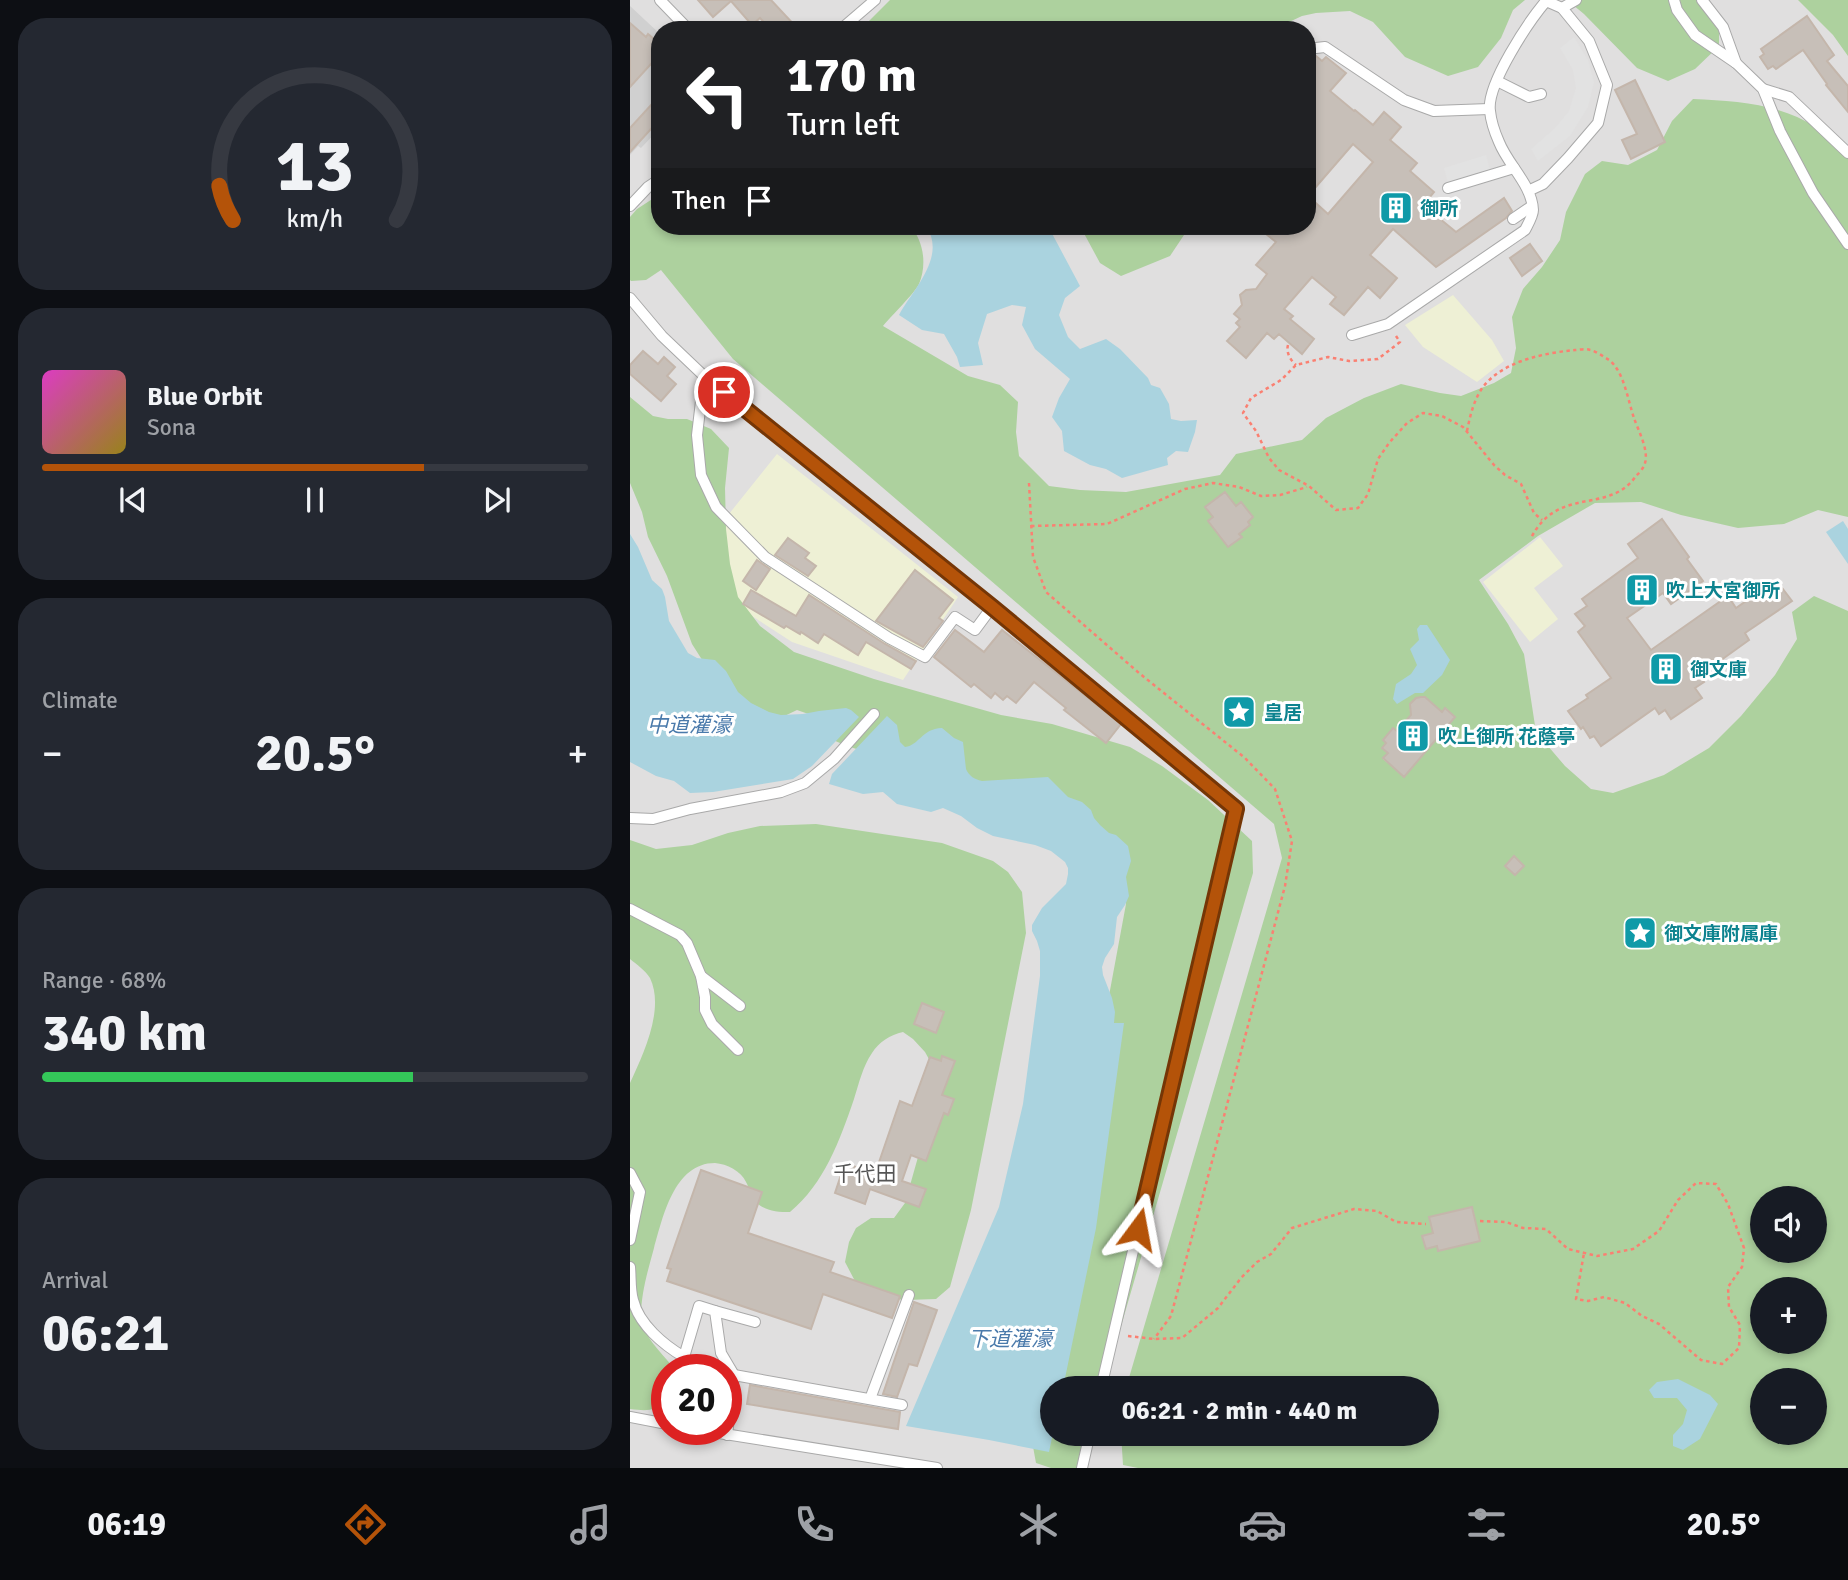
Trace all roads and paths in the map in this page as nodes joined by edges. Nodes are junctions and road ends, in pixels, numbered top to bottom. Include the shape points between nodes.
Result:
1 (660, 0) edge
2 (875, 0) edge
3 (1576, 0) edge
4 (1674, 0) edge
5 (1702, 0) edge
6 (1546, 1) edge
7 (865, 4) edge
8 (1562, 8) junction
9 (680, 21) edge
10 (849, 21) edge
11 (1316, 48) edge
12 (1736, 63) junction
13 (1497, 81) junction
14 (1763, 89) junction
15 (1541, 94) dead end
16 (1489, 109) junction
17 (1848, 153) edge
18 (1514, 168) junction
19 (651, 185) edge
20 (1448, 188) dead end
21 (1528, 191) junction
22 (630, 206) edge
23 (1532, 206) junction
24 (1513, 219) dead end
25 (1848, 244) edge
26 (630, 298) edge
27 (1388, 324) junction
28 (1352, 335) dead end
29 (1288, 345) dead end
30 (1296, 365) junction
31 (704, 376) junction
32 (1466, 432) junction
33 (1030, 483) dead end
34 (1309, 486) junction
35 (1542, 520) junction
36 (1031, 526) junction
37 (1531, 538) dead end
38 (992, 607) junction
39 (874, 714) dead end
40 (630, 818) edge
41 (630, 909) edge
42 (701, 976) junction
43 (740, 1006) dead end
44 (738, 1050) dead end
45 (630, 1173) edge
46 (1480, 1221) dead end
47 (1426, 1224) dead end
48 (630, 1240) edge
49 (1584, 1253) junction
50 (630, 1267) edge
51 (909, 1295) dead end
52 (715, 1311) junction
53 (755, 1322) dead end
54 (1114, 1335) junction
55 (1154, 1339) junction
56 (722, 1354) edge
57 (1104, 1376) edge
58 (742, 1377) edge
59 (870, 1399) junction
60 (902, 1405) dead end
61 (630, 1417) edge
62 (651, 1420) edge
63 (742, 1437) edge
64 (1087, 1446) edge
65 (937, 1468) edge
66 (1082, 1468) edge

1 - 9 lane
2 - 7 lane
3 - 8 lane
4 - 12 lane via 1695,35
5 - 12 lane via 1723,27
6 - 8 lane
6 - 13 lane
7 - 10 lane
8 - 21 lane via 1588,41 1607,85 1598,123 1543,184
11 - 16 lane via 1325,47 1404,100 1434,111
12 - 14 lane
13 - 15 lane via 1529,97
13 - 16 lane
14 - 17 lane via 1789,97
14 - 25 lane via 1813,192
16 - 18 lane via 1499,143
18 - 20 lane
18 - 21 lane
19 - 22 lane
21 - 23 lane
23 - 24 lane
23 - 27 lane via 1525,230
26 - 31 lane via 662,337
27 - 28 lane
27 - 30 path via 1400,342 1378,359 1328,357
29 - 30 path
30 - 34 path via 1251,398 1243,413 1279,470
31 - 38 lane
31 - 38 lane via 697,435 701,475 716,507 765,557 925,657 955,617 975,630
32 - 34 path via 1443,416 1423,413 1407,423 1378,459 1368,494 1358,508 1336,510
32 - 35 path via 1494,465 1521,484
32 - 35 path via 1483,386 1521,360 1590,349 1611,361 1623,381 1646,463 1629,486 1611,496 1559,508
33 - 36 path
34 - 36 path via 1262,496 1213,483 1185,489 1107,524
35 - 37 path
36 - 55 path via 1033,557 1046,592 1245,758 1275,789 1292,841 1285,886 1171,1316
38 - 54 lane via 1236,809
39 - 40 lane via 834,759 805,783 653,818
41 - 42 lane via 680,935
42 - 43 lane
42 - 44 lane via 705,1010 712,1024
45 - 48 lane via 640,1192
46 - 49 path via 1546,1229 1568,1249
47 - 55 path via 1396,1222 1377,1212 1354,1209 1292,1228 1218,1308 1182,1338
49 - 49 path via 1576,1299 1605,1297 1625,1303 1659,1324 1701,1360 1722,1364 1739,1348 1740,1325 1729,1307 1728,1287 1742,1268 1744,1248 1716,1184 1696,1183 1678,1200 1659,1231 1633,1249 1597,1256
50 - 52 lane via 638,1314 683,1363 699,1306
51 - 59 lane
52 - 53 lane
52 - 56 lane
54 - 55 path
54 - 57 lane
58 - 59 lane
59 - 60 lane
61 - 62 lane
63 - 65 lane
64 - 66 lane

